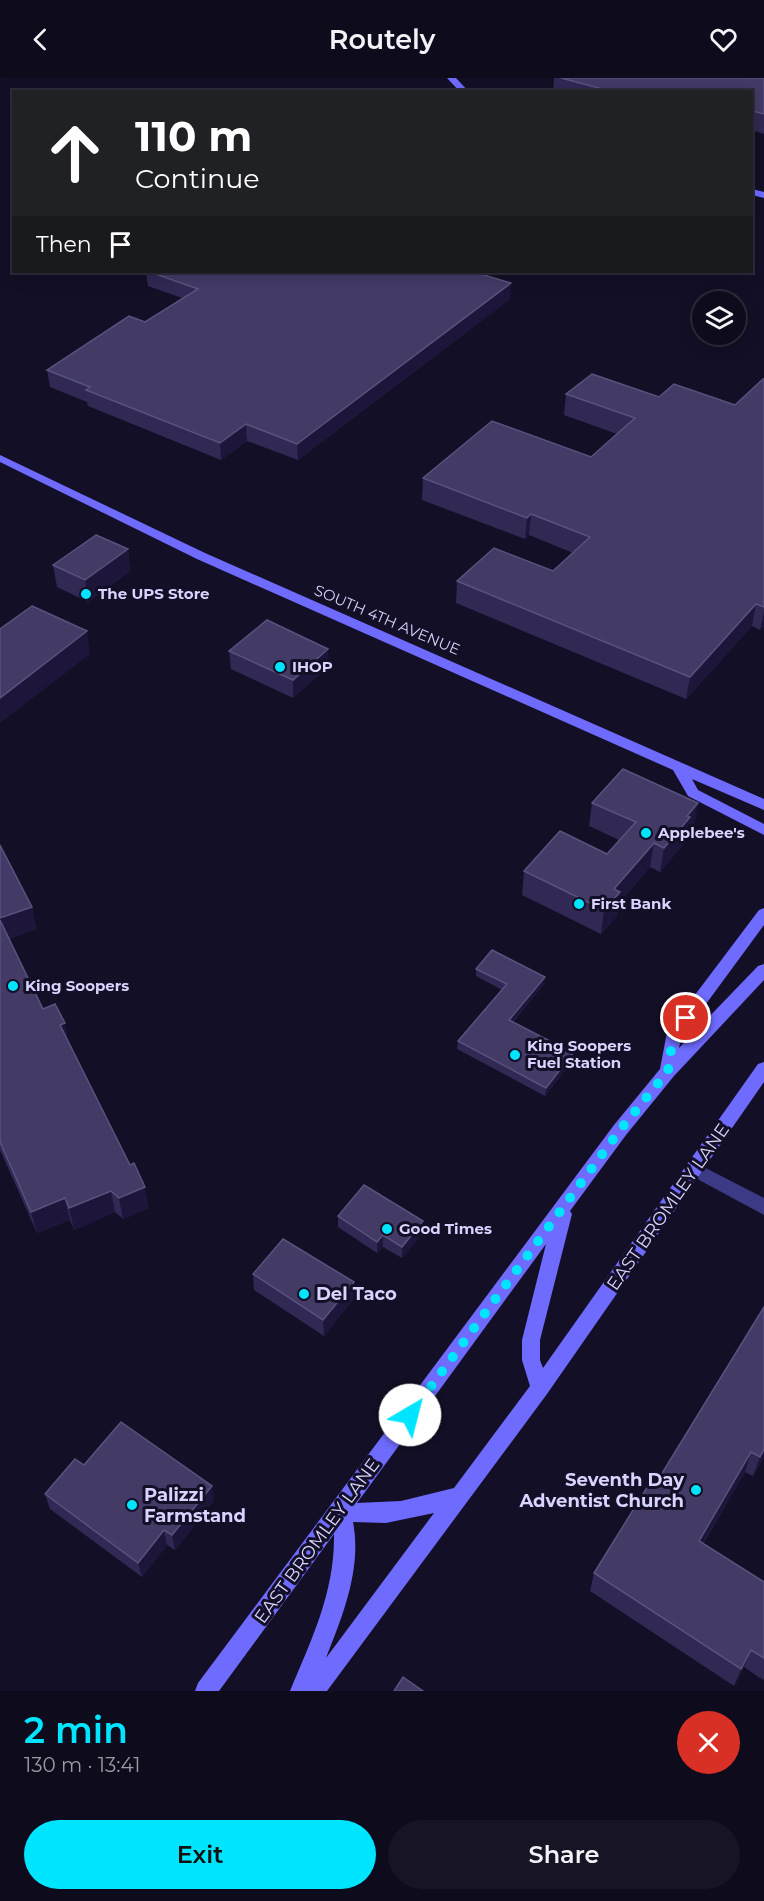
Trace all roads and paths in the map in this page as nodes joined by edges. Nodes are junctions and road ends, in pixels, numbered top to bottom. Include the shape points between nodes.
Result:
1 (451, 78) edge
2 (463, 90) edge
3 (0, 458) edge
4 (679, 768) junction
5 (764, 806) edge
6 (764, 830) edge
7 (764, 914) edge
8 (764, 970) edge
9 (764, 1070) edge
10 (668, 1071) junction
11 (694, 1169) junction
12 (566, 1205) junction
13 (764, 1207) edge
14 (540, 1388) junction
15 (460, 1495) junction
16 (340, 1510) junction
17 (206, 1691) edge
18 (302, 1691) edge
19 (314, 1691) edge

1 - 2 main road
3 - 4 main road, SOUTH 4TH AVENUE via 201,556
4 - 5 main road, SOUTH 4TH AVENUE
4 - 6 main road via 693,793
7 - 10 main road via 673,1036
8 - 10 main road, EAST BROMLEY LANE
9 - 11 main road, EAST BROMLEY LANE
10 - 12 main road, EAST BROMLEY LANE
11 - 13 street
11 - 14 main road, EAST BROMLEY LANE
12 - 14 main road via 531,1340 531,1359
12 - 16 main road, EAST BROMLEY LANE
14 - 15 main road, EAST BROMLEY LANE
15 - 16 main road via 392,1514
15 - 19 main road, EAST BROMLEY LANE
16 - 17 main road, EAST BROMLEY LANE
16 - 18 main road via 345,1537 343,1574

